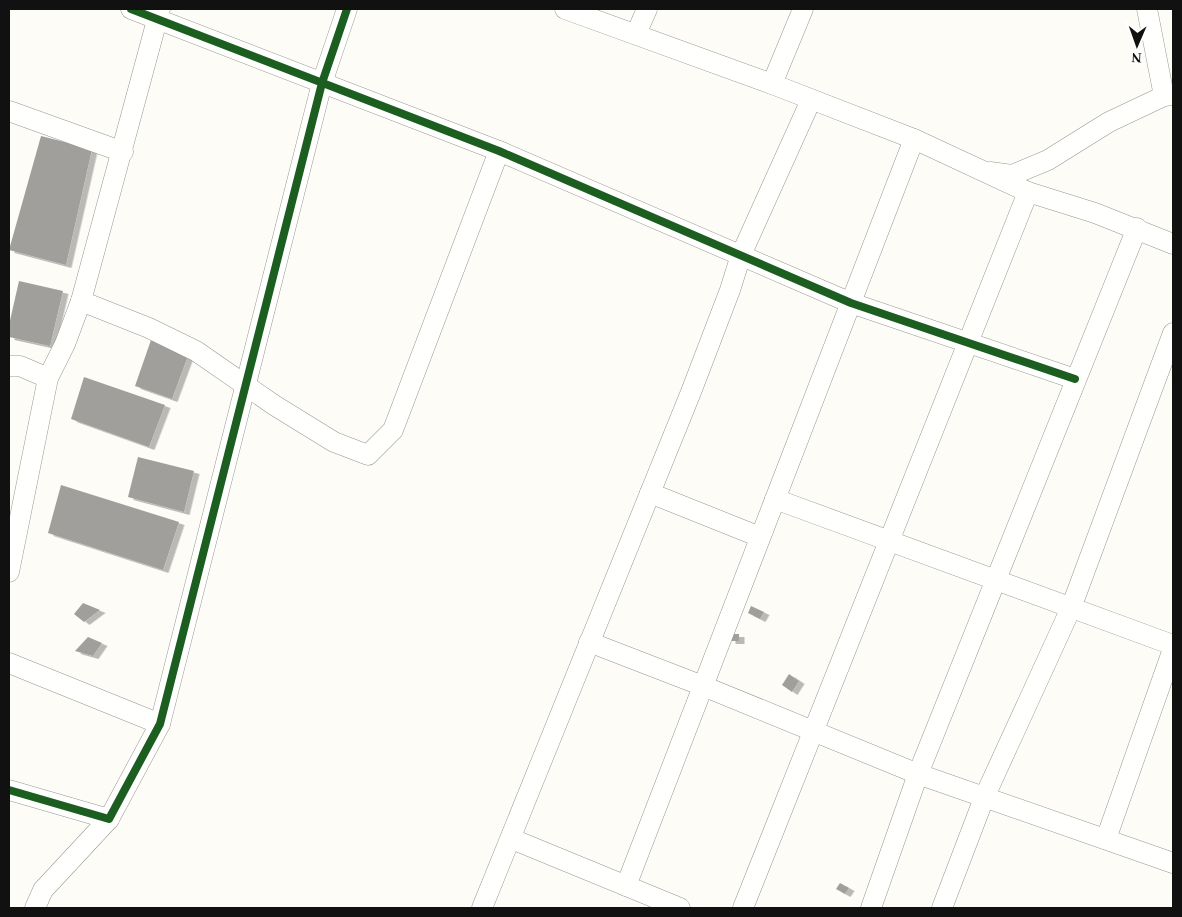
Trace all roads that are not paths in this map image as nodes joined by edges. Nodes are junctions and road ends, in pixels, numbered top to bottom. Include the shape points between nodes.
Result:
1 (131, 9) edge
2 (347, 9) edge
3 (565, 9) edge
4 (647, 9) edge
5 (803, 9) edge
6 (1146, 9) edge
7 (158, 14) edge
8 (636, 34) junction
9 (322, 84) junction
10 (772, 84) junction
11 (1168, 95) edge
12 (810, 100) junction
13 (9, 111) edge
14 (914, 139) junction
15 (499, 151) junction
16 (123, 152) junction
17 (979, 171) junction
18 (1028, 192) junction
19 (1137, 228) junction
20 (1173, 244) edge
21 (741, 255) junction
22 (81, 301) junction
23 (851, 303) junction
24 (1173, 333) edge
25 (967, 343) junction
26 (9, 366) edge
27 (48, 378) junction
28 (1075, 379) junction
29 (246, 385) junction
30 (650, 493) junction
31 (775, 499) junction
32 (15, 505) edge
33 (760, 537) junction
34 (889, 541) junction
35 (9, 572) edge
36 (997, 581) junction
37 (1070, 608) junction
38 (589, 642) junction
39 (1173, 645) edge
40 (1173, 649) edge
41 (9, 662) edge
42 (703, 686) junction
43 (160, 724) junction
44 (813, 731) junction
45 (918, 774) junction
46 (9, 790) edge
47 (984, 798) junction
48 (109, 819) junction
49 (512, 839) junction
50 (1106, 839) junction
51 (1173, 863) edge
52 (626, 886) junction
53 (35, 908) edge
54 (482, 908) edge
55 (680, 908) edge
56 (743, 908) edge
57 (871, 908) edge
58 (942, 908) edge

1 - 7 street
2 - 9 street
3 - 8 street
4 - 8 street
5 - 10 street
6 - 11 street
7 - 9 street
7 - 16 street
8 - 10 street
9 - 15 street
9 - 29 street
10 - 12 street
11 - 17 street via 1109,122 1048,160 1012,175
12 - 14 street
12 - 21 street
13 - 16 street
14 - 17 street
14 - 23 street
15 - 21 street
15 - 29 street via 394,430 368,456 334,442
16 - 22 street
17 - 18 street
18 - 19 street
18 - 25 street
19 - 20 street
19 - 28 street
21 - 23 street
21 - 30 street
22 - 27 street
22 - 29 street via 161,333 196,351
23 - 25 street
23 - 31 street
24 - 37 street
25 - 28 street
25 - 34 street
26 - 27 street via 20,366
27 - 32 street
28 - 36 street
29 - 43 street
30 - 33 street
30 - 38 street
31 - 33 street
31 - 34 street
32 - 35 street
33 - 42 street
34 - 36 street
34 - 44 street
36 - 37 street
36 - 45 street
37 - 39 street
37 - 47 street
38 - 42 street
38 - 49 street
40 - 50 street
41 - 43 street
42 - 44 street
42 - 52 street
43 - 48 street
44 - 45 street
44 - 56 street
45 - 47 street
45 - 57 street
46 - 48 street
47 - 50 street
47 - 58 street
48 - 53 street via 43,890
49 - 52 street
49 - 54 street
50 - 51 street
52 - 55 street

